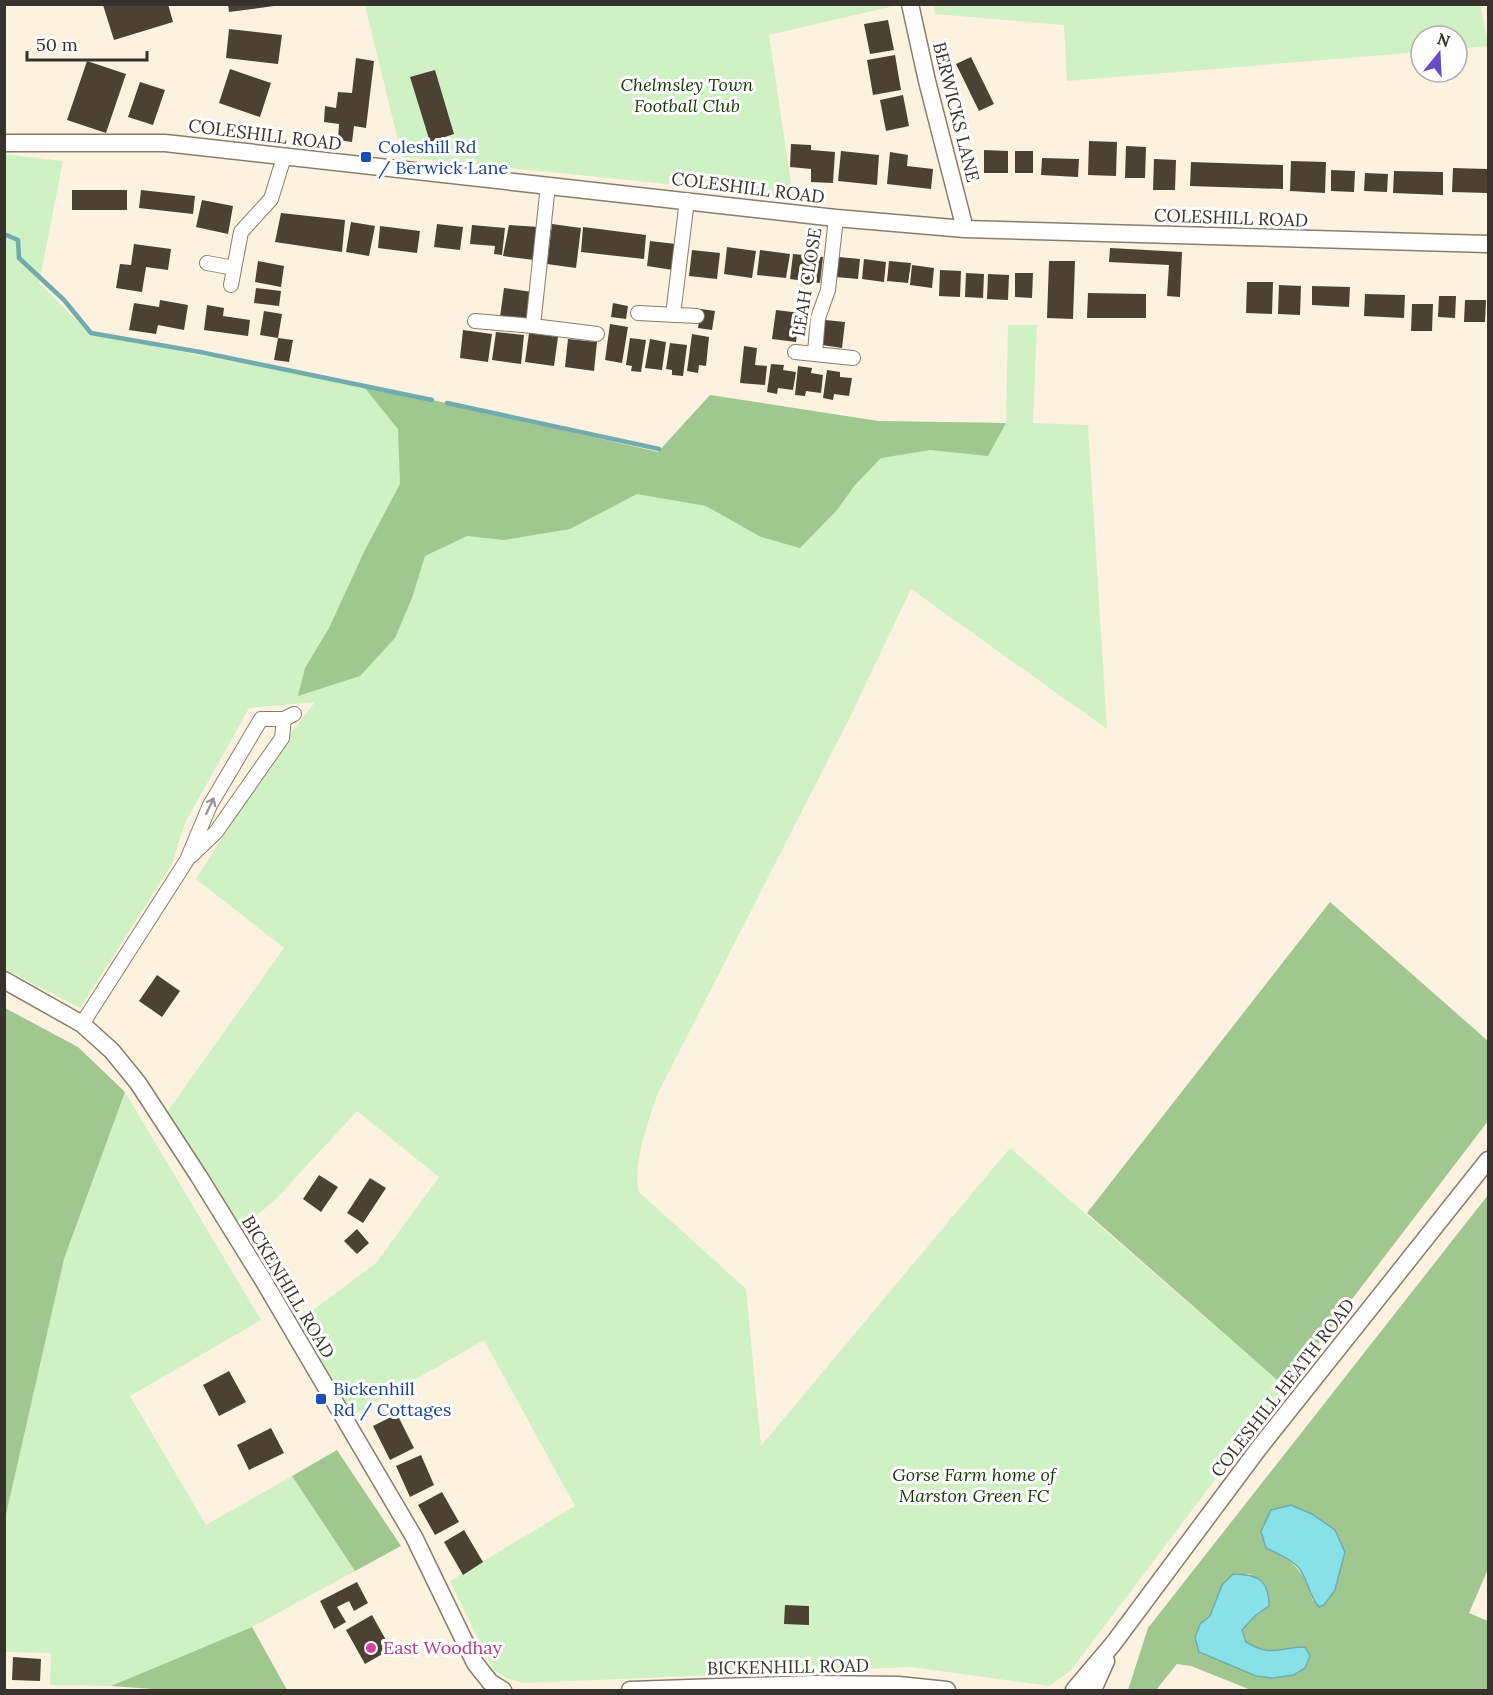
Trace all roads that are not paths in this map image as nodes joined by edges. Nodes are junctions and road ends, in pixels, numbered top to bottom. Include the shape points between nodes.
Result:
1 (910, 4) edge
2 (4, 143) edge
3 (285, 157) junction
4 (548, 185) junction
5 (687, 200) junction
6 (836, 218) junction
7 (965, 229) junction
8 (1488, 244) edge
9 (207, 263) dead end
10 (234, 267) junction
11 (231, 285) dead end
12 (638, 313) dead end
13 (673, 315) junction
14 (697, 316) dead end
15 (475, 321) dead end
16 (533, 326) junction
17 (597, 334) dead end
18 (795, 352) dead end
19 (815, 352) junction
20 (853, 358) dead end
21 (187, 860) junction
22 (4, 980) edge
23 (82, 1024) junction
24 (1488, 1160) edge
25 (1113, 1644) junction
26 (503, 1690) edge
27 (630, 1690) edge
28 (947, 1690) edge
29 (1074, 1690) edge
30 (1094, 1690) edge

1 - 7 street, BERWICKS LANE
2 - 3 street, COLESHILL ROAD via 165,143
3 - 4 street, COLESHILL ROAD
3 - 10 street via 271,199 241,232
4 - 5 street, COLESHILL ROAD
4 - 16 street
5 - 6 street, COLESHILL ROAD
5 - 13 street
6 - 7 street, COLESHILL ROAD
6 - 19 street, LEAH CLOSE via 828,290 818,318
7 - 8 street, COLESHILL ROAD
9 - 10 street
10 - 11 street
12 - 13 street
13 - 14 street
15 - 16 street
16 - 17 street
18 - 19 street, LEAH CLOSE
19 - 20 street, LEAH CLOSE
21 -> 21 street via 210,805 261,719 289,716 282,738 216,832
21 - 23 street
22 - 23 street, BICKENHILL ROAD
23 - 26 street, BICKENHILL ROAD via 112,1051 138,1083 198,1175 414,1537 475,1664
24 - 25 street, COLESHILL HEATH ROAD via 1259,1448
25 - 29 street, COLESHILL HEATH ROAD
25 - 30 street, COLESHILL HEATH ROAD
27 - 28 street, BICKENHILL ROAD via 823,1684

